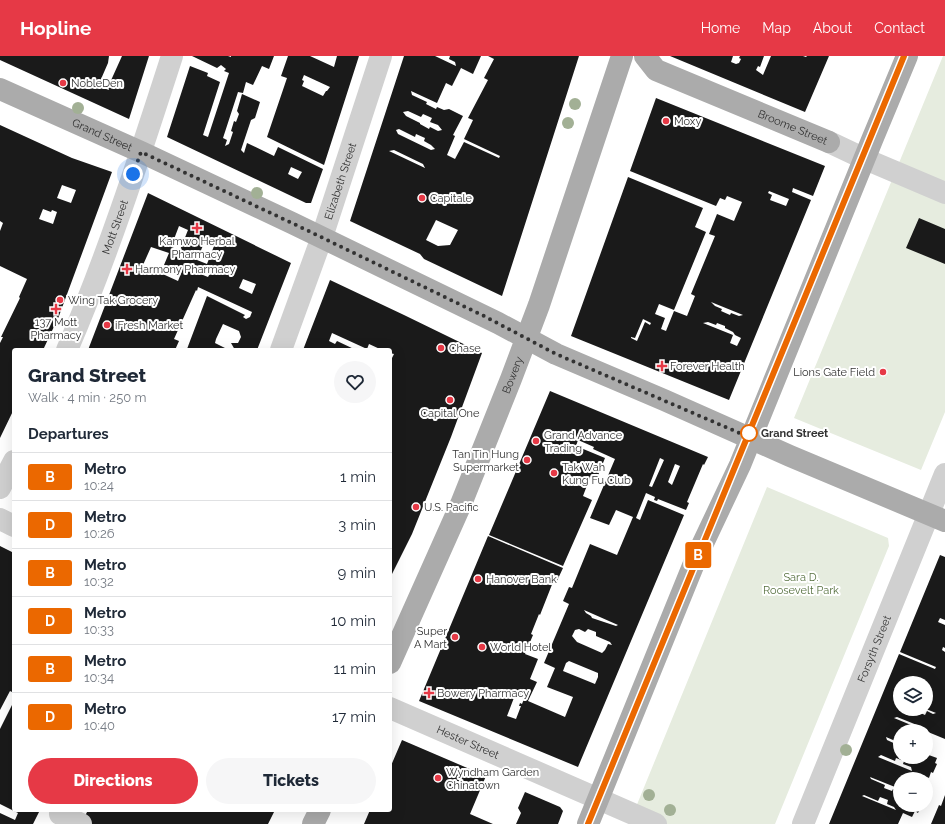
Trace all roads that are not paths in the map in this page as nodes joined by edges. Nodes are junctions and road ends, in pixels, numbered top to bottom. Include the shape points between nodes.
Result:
1 (172, 56) edge
2 (381, 56) edge
3 (622, 56) edge
4 (645, 56) edge
5 (907, 56) edge
6 (0, 89) edge
7 (829, 142) joint
8 (141, 152) junction
9 (865, 159) junction
10 (945, 193) edge
11 (322, 237) junction
12 (526, 338) junction
13 (68, 348) edge
14 (282, 348) edge
15 (751, 438) junction
16 (12, 465) edge
17 (945, 474) edge
18 (0, 488) edge
19 (937, 517) edge
20 (0, 519) edge
21 (12, 525) edge
22 (392, 659) edge
23 (392, 709) edge
24 (599, 799) junction
25 (319, 812) edge
26 (59, 816) edge
27 (81, 824) edge
28 (313, 824) edge
29 (588, 824) edge
30 (656, 824) edge
31 (803, 824) edge

1 - 8 street, Mott Street
2 - 11 street, Elizabeth Street
3 - 12 main road, Bowery
4 - 7 main road, Broome Street via 656,70
5 - 9 main road
6 - 8 main road, Grand Street
7 - 9 street, Broome Street
8 - 11 main road, Grand Street
8 - 13 street, Mott Street via 101,265
9 - 10 street, Broome Street
9 - 15 main road
11 - 12 main road, Grand Street
11 - 14 street, Elizabeth Street
12 - 15 main road, Grand Street via 556,354
12 - 22 main road, Bowery via 461,504
15 - 19 main road, Grand Street
15 - 24 main road via 697,556
16 - 18 street
17 - 19 street, Forsyth Street
19 - 31 street, Forsyth Street
20 - 21 street
23 - 24 street, Hester Street
24 - 29 main road
24 - 30 street, Hester Street
25 - 28 main road
26 - 27 street

